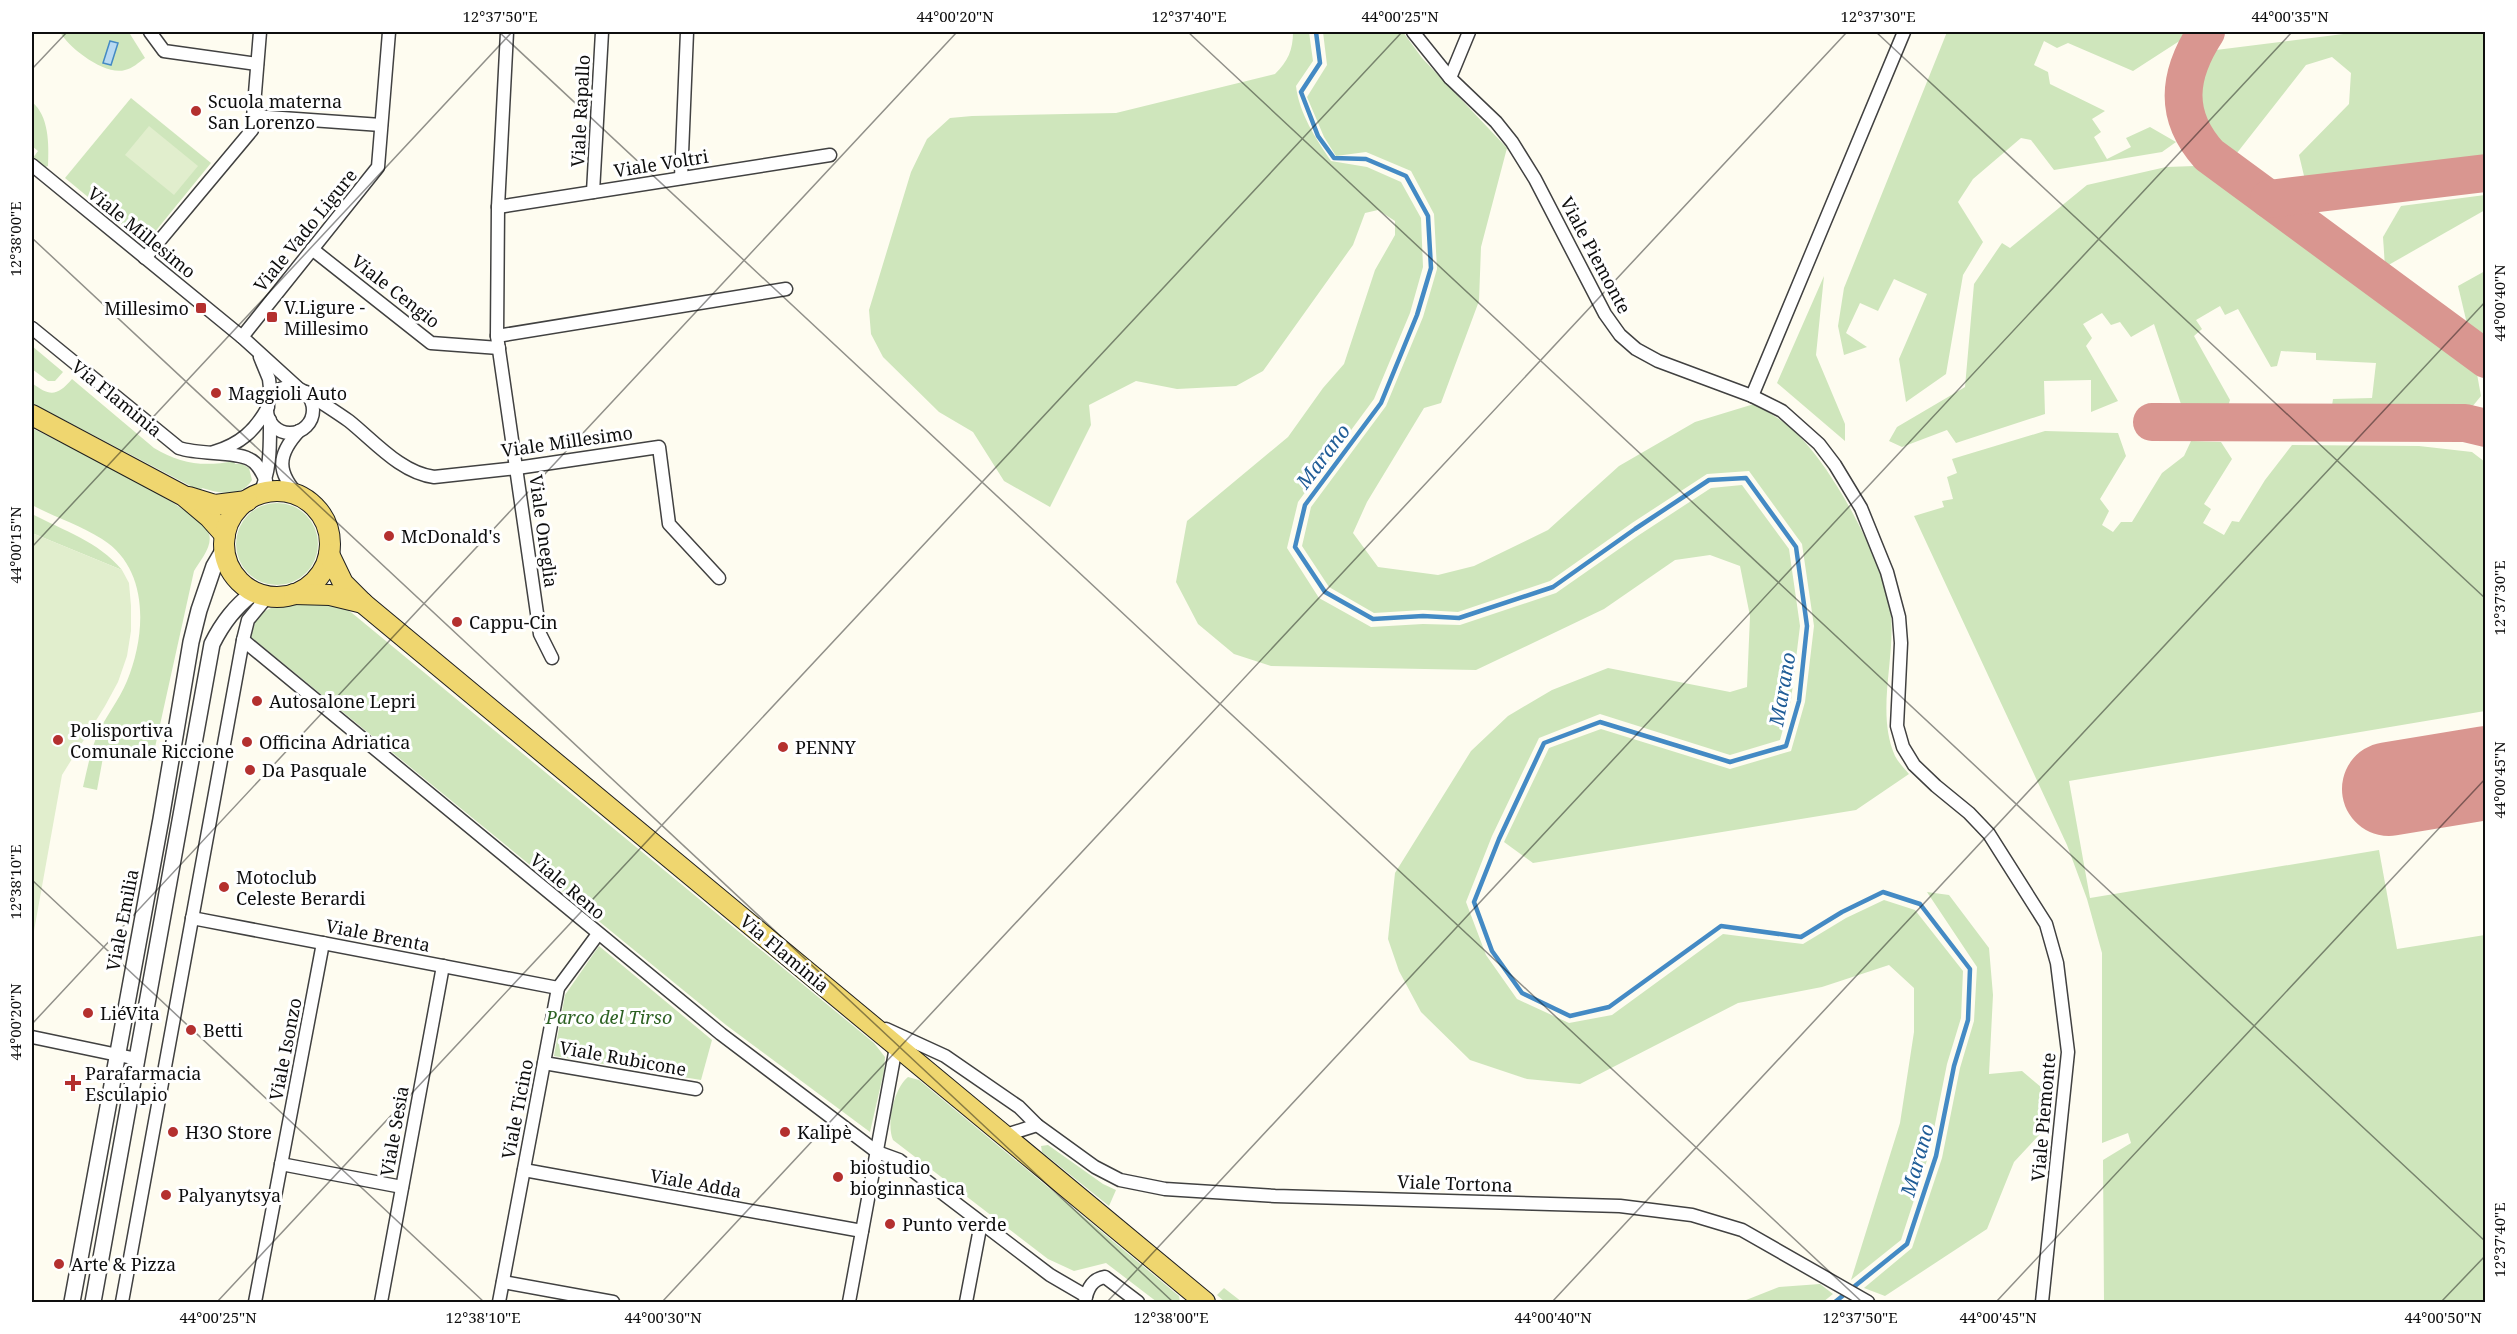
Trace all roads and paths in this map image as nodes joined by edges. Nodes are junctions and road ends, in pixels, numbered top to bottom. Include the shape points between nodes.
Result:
1 (150, 32) edge
2 (260, 32) edge
3 (389, 32) edge
4 (507, 32) edge
5 (602, 32) edge
6 (687, 32) edge
7 (1413, 32) edge
8 (1469, 32) edge
9 (1904, 32) edge
10 (257, 64) junction
11 (1450, 78) junction
12 (253, 116) junction
13 (381, 125) junction
14 (830, 155) dead end
15 (32, 165) edge
16 (681, 178) junction
17 (593, 192) junction
18 (498, 207) junction
19 (312, 249) junction
20 (145, 258) junction
21 (786, 289) dead end
22 (32, 327) edge
23 (242, 338) junction
24 (498, 342) junction
25 (256, 350) junction
26 (301, 390) junction
27 (1752, 396) junction
28 (270, 402) junction
29 (32, 415) edge
30 (270, 420) junction
31 (311, 420) junction
32 (347, 420) junction
33 (299, 431) junction
34 (210, 453) junction
35 (517, 468) junction
36 (257, 492) junction
37 (184, 496) junction
38 (300, 497) junction
39 (224, 542) junction
40 (329, 554) junction
41 (718, 579) dead end
42 (261, 594) junction
43 (294, 594) junction
44 (364, 604) junction
45 (243, 640) junction
46 (552, 658) dead end
47 (192, 918) junction
48 (598, 934) junction
49 (323, 943) junction
50 (443, 966) junction
51 (558, 988) junction
52 (865, 1020) junction
53 (32, 1037) edge
54 (896, 1047) junction
55 (117, 1055) junction
56 (137, 1059) junction
57 (544, 1063) junction
58 (696, 1089) dead end
59 (1037, 1125) junction
60 (1003, 1136) junction
61 (877, 1152) junction
62 (281, 1164) junction
63 (524, 1170) junction
64 (402, 1187) junction
65 (981, 1222) junction
66 (862, 1231) junction
67 (503, 1282) junction
68 (1085, 1299) edge
69 (1201, 1301) edge
70 (72, 1302) edge
71 (93, 1302) edge
72 (122, 1302) edge
73 (255, 1302) edge
74 (381, 1302) edge
75 (499, 1302) edge
76 (613, 1302) edge
77 (849, 1302) edge
78 (966, 1302) edge
79 (1138, 1302) edge
80 (1868, 1302) edge
81 (2042, 1302) edge

1 - 10 street via 164,51
2 - 10 street
3 - 13 street, Viale Vado Ligure
4 - 18 street, Viale Oneglia
5 - 17 street, Viale Rapallo
6 - 16 street
7 - 11 street, Viale Piemonte
8 - 11 street
9 - 27 street
10 - 12 street
11 - 27 street, Viale Piemonte via 1512,142 1620,335 1658,361
12 - 13 street
12 - 20 street via 252,130
13 - 19 street, Viale Vado Ligure via 378,167
14 - 16 street, Viale Voltri
15 - 20 street, Viale Millesimo
16 - 17 street, Viale Voltri
17 - 18 street, Viale Voltri
18 - 24 street, Viale Oneglia
19 - 23 street, Viale Vado Ligure
19 - 24 street, Viale Cengio via 432,343
20 - 23 street, Viale Millesimo
21 - 24 street
22 - 34 street, Via Flaminia via 160,435 189,452
23 - 25 street, Viale Millesimo
24 - 35 street, Viale Oneglia
25 - 26 street, Viale Millesimo
25 - 28 street, Viale Millesimo via 269,379
26 - 28 street via 283,388
26 - 31 street via 313,405
26 - 32 street, Viale Millesimo
27 - 81 street, Viale Piemonte via 1782,411 1819,444 1861,508 1887,572 1899,617 1897,726 1903,747 1914,765 1989,834 2046,924 2057,963 2068,1052
28 - 30 street
28 - 34 street, Via Flaminia via 259,423 243,440
29 - 37 main road
30 - 33 street via 279,430
30 - 36 street via 270,459
31 - 32 street via 326,415
31 - 33 street
32 - 35 street, Viale Millesimo via 409,470 421,475
33 - 38 street via 284,447 282,462 285,475
34 - 36 street, Via Flaminia via 250,459 258,466
35 - 41 street, Viale Millesimo via 659,447 669,524
35 - 46 street, Viale Oneglia via 540,634
36 - 37 main road via 215,505
36 - 38 main road
36 - 39 main road via 229,522
37 - 39 main road via 209,517
38 - 40 main road via 320,514 327,527
39 - 42 main road via 233,575 242,585
39 - 55 street, Viale Emilia via 191,642
40 - 43 main road via 317,579
40 - 44 main road, Via Flaminia via 342,583
42 - 43 main road
42 - 45 street
42 - 56 street via 240,604 224,621 212,644
43 - 44 main road, Via Flaminia via 330,595
44 - 52 main road, Via Flaminia
45 - 47 street
45 - 48 street, Viale Reno
47 - 49 street, Viale Brenta
47 - 72 street
48 - 51 street, Viale Ticino
48 - 61 street, Viale Reno via 721,1034
49 - 50 street, Viale Brenta
49 - 62 street, Viale Isonzo
50 - 51 street, Viale Brenta
50 - 64 street, Viale Sesia
51 - 57 street, Viale Ticino
52 - 54 main road, Via Flaminia
52 - 59 street, Viale Tortona via 945,1056 1019,1107
53 - 55 street
54 - 60 main road, Via Flaminia
54 - 61 street
55 - 56 street
55 - 70 street, Viale Emilia
56 - 71 street
57 - 58 street, Viale Rubicone
57 - 63 street, Viale Ticino
59 - 60 street
59 - 80 street, Viale Tortona via 1120,1180 1165,1189 1620,1206 1692,1215 1742,1230
60 - 69 main road, Via Flaminia
61 - 65 street, Viale Reno via 899,1160
61 - 66 street
62 - 64 street
62 - 73 street, Viale Isonzo
63 - 66 street, Viale Adda
63 - 67 street, Viale Ticino
64 - 74 street, Viale Sesia
65 - 68 street, Viale Reno
65 - 78 street
66 - 77 street
67 - 75 street, Viale Ticino
67 - 76 street
68 - 79 street via 1097,1279 1106,1277

